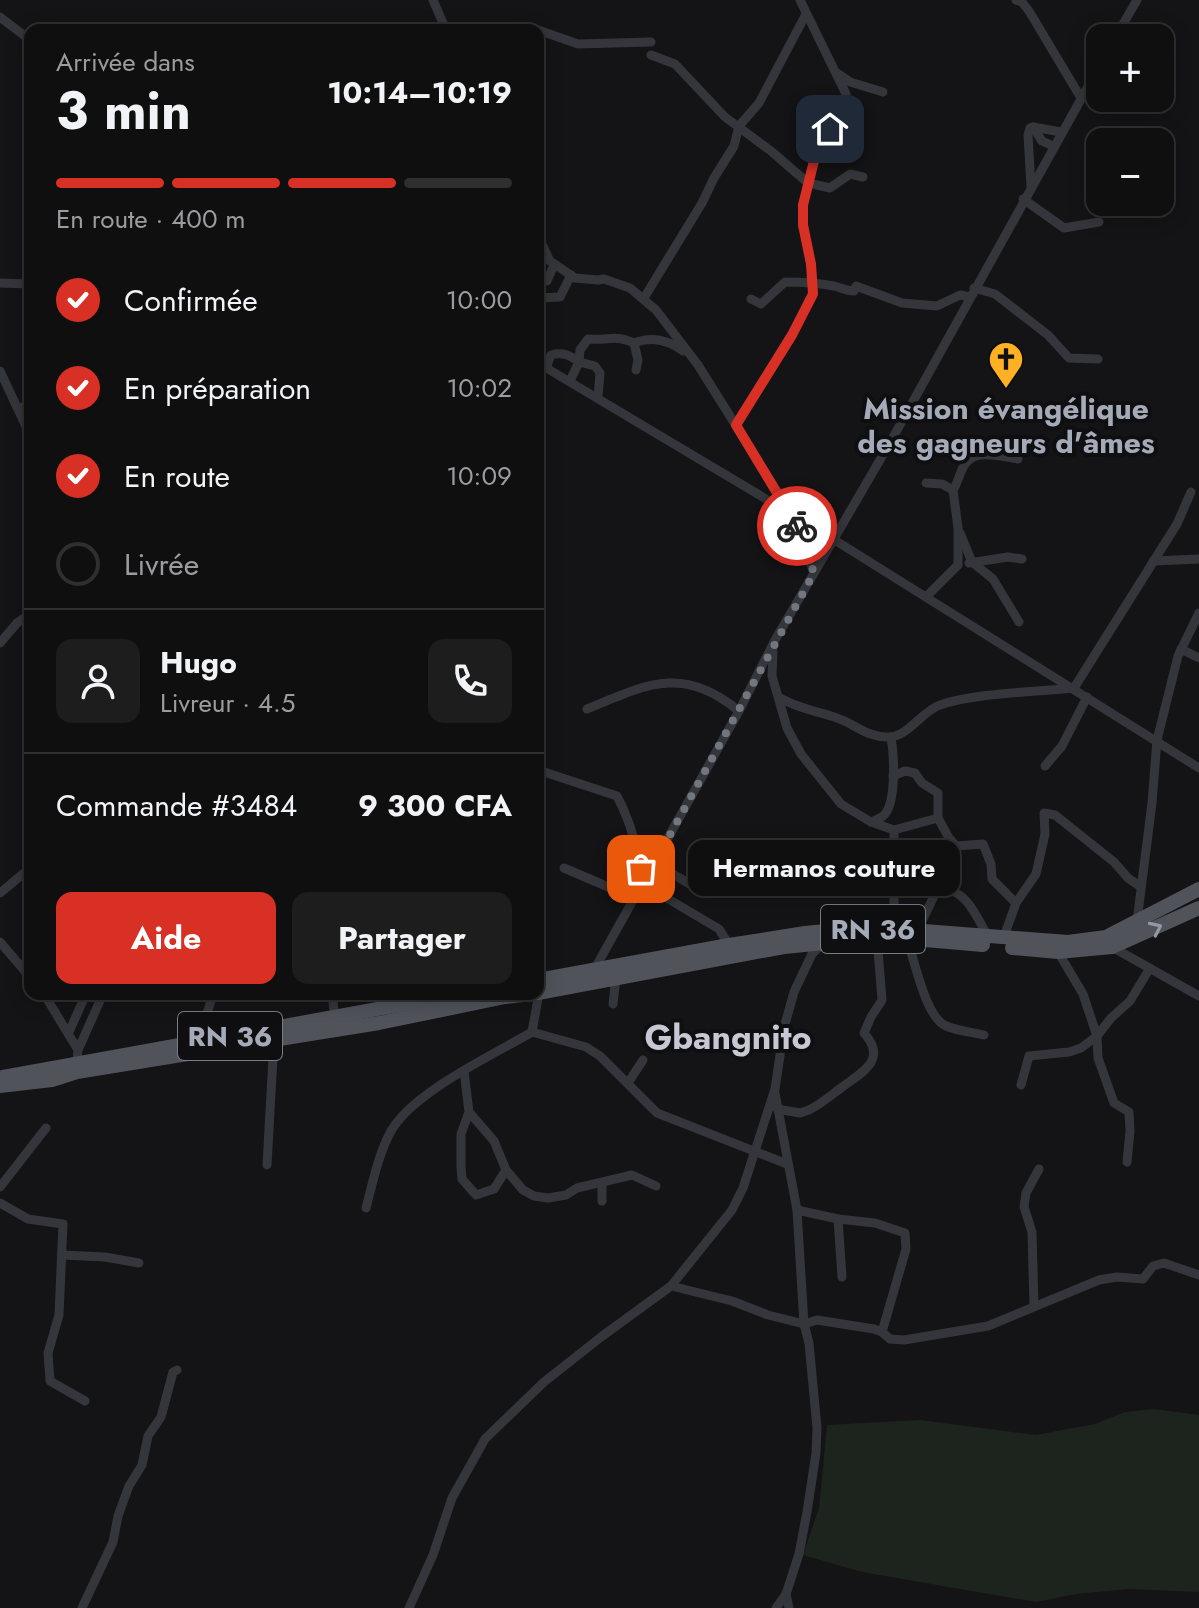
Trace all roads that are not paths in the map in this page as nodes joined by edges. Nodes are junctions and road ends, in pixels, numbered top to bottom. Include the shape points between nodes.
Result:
1 (433, 0) edge
2 (800, 0) edge
3 (1016, 0) edge
4 (1137, 0) edge
5 (806, 14) junction
6 (0, 17) edge
7 (439, 17) junction
8 (438, 24) edge
9 (443, 24) edge
10 (1123, 24) edge
11 (544, 33) edge
12 (24, 35) edge
13 (651, 42) dead end
14 (651, 55) dead end
15 (835, 71) junction
16 (1086, 89) edge
17 (883, 92) dead end
18 (1081, 98) junction
19 (739, 126) junction
20 (1033, 127) junction
21 (1061, 132) junction
22 (1053, 146) junction
23 (863, 177) dead end
24 (808, 183) junction
25 (1031, 187) junction
26 (1023, 199) junction
27 (1099, 222) dead end
28 (544, 251) edge
29 (554, 265) junction
30 (544, 267) edge
31 (571, 275) junction
32 (544, 277) edge
33 (0, 283) edge
34 (812, 283) junction
35 (24, 284) edge
36 (972, 292) junction
37 (544, 298) edge
38 (644, 298) junction
39 (751, 299) dead end
40 (667, 324) junction
41 (634, 343) junction
42 (672, 343) junction
43 (1098, 359) dead end
44 (579, 362) junction
45 (544, 364) edge
46 (698, 365) junction
47 (544, 367) edge
48 (636, 370) dead end
49 (0, 371) edge
50 (570, 381) junction
51 (598, 397) junction
52 (17, 407) junction
53 (24, 408) edge
54 (24, 422) edge
55 (736, 425) junction
56 (1018, 459) dead end
57 (926, 483) dead end
58 (953, 490) junction
59 (1191, 492) dead end
60 (793, 517) junction
61 (958, 528) junction
62 (833, 539) junction
63 (1022, 559) dead end
64 (1199, 559) edge
65 (1153, 561) junction
66 (972, 562) junction
67 (958, 565) junction
68 (814, 573) junction
69 (926, 597) junction
70 (1199, 613) edge
71 (24, 618) edge
72 (1019, 622) dead end
73 (775, 640) junction
74 (0, 643) edge
75 (1181, 649) junction
76 (1199, 658) edge
77 (1074, 688) junction
78 (1087, 697) junction
79 (780, 698) junction
80 (587, 709) dead end
81 (739, 711) junction
82 (891, 737) junction
83 (1157, 740) junction
84 (1045, 766) dead end
85 (1199, 768) edge
86 (544, 772) edge
87 (893, 776) junction
88 (938, 818) junction
89 (871, 822) junction
90 (894, 830) junction
91 (654, 863) junction
92 (564, 868) dead end
93 (24, 873) edge
94 (643, 884) junction
95 (1141, 887) junction
96 (1199, 889) edge
97 (700, 890) dead end
98 (0, 893) edge
99 (634, 898) junction
100 (1016, 903) junction
101 (1199, 908) edge
102 (894, 912) junction
103 (1137, 921) junction
104 (923, 927) junction
105 (899, 933) junction
106 (988, 936) junction
107 (877, 937) junction
108 (1007, 938) junction
109 (0, 942) edge
110 (824, 942) junction
111 (729, 945) junction
112 (1112, 947) junction
113 (1058, 952) junction
114 (610, 967) junction
115 (1150, 968) junction
116 (24, 970) edge
117 (544, 979) edge
118 (544, 991) edge
119 (1199, 996) edge
120 (48, 1000) edge
121 (83, 1000) edge
122 (101, 1000) edge
123 (211, 1000) edge
124 (333, 1000) edge
125 (429, 1000) edge
126 (497, 1000) edge
127 (537, 1000) edge
128 (613, 1004) dead end
129 (335, 1018) junction
130 (69, 1032) junction
131 (532, 1032) junction
132 (984, 1035) dead end
133 (1097, 1036) junction
134 (207, 1040) junction
135 (274, 1040) junction
136 (78, 1056) junction
137 (643, 1060) dead end
138 (464, 1071) junction
139 (0, 1077) edge
140 (628, 1083) junction
141 (1021, 1085) dead end
142 (0, 1086) edge
143 (775, 1089) junction
144 (777, 1109) junction
145 (469, 1112) junction
146 (46, 1128) dead end
147 (753, 1151) junction
148 (1127, 1162) dead end
149 (787, 1164) junction
150 (267, 1165) dead end
151 (1039, 1169) dead end
152 (506, 1170) junction
153 (602, 1183) junction
154 (656, 1186) dead end
155 (0, 1187) edge
156 (602, 1201) dead end
157 (0, 1203) edge
158 (366, 1208) dead end
159 (797, 1210) junction
160 (838, 1219) junction
161 (62, 1255) junction
162 (139, 1263) dead end
163 (1199, 1275) edge
164 (842, 1277) dead end
165 (671, 1286) junction
166 (1034, 1306) junction
167 (804, 1324) junction
168 (882, 1332) junction
169 (177, 1370) dead end
170 (85, 1401) dead end
171 (786, 1594) junction
172 (82, 1608) edge
173 (409, 1608) edge
174 (776, 1608) edge
175 (789, 1608) edge

1 - 7 street
2 - 5 street
3 - 18 street via 1029,11
4 - 10 street
5 - 15 street
5 - 19 street via 759,103
6 - 12 street
7 - 8 street
7 - 9 street
11 - 13 street via 578,44
14 - 19 street via 675,64
15 - 17 street via 850,82
15 - 24 street via 846,102 821,143
16 - 18 street
18 - 21 street
19 - 24 street
19 - 38 street via 734,146
20 - 21 street
20 - 22 street
20 - 25 street via 1028,135
21 - 22 street
22 - 25 street
23 - 24 street via 850,174 830,188
24 - 34 street via 803,225
25 - 26 street
26 - 27 street via 1064,228
26 - 36 street
28 - 29 street
29 - 30 street
29 - 31 street
29 - 32 street via 547,281
31 - 37 street via 560,297
31 - 38 street via 604,279
33 - 35 street
34 - 36 street via 844,291 856,286 902,303 929,306
34 - 39 street via 785,282 765,303
34 - 55 street via 808,306
36 - 43 street via 995,294 1069,358
36 - 62 street
38 - 40 street
40 - 42 street
40 - 46 street
41 - 42 street
41 - 44 street via 622,337 588,339
41 - 48 street
42 - 46 street
44 - 45 street via 559,353
44 - 50 street
44 - 51 street via 600,373
46 - 55 street
47 - 50 street
49 - 52 street
50 - 51 street
51 - 60 street
52 - 53 street
52 - 54 street
55 - 60 street
56 - 58 street via 970,457
57 - 58 street
58 - 61 street
59 - 65 street
60 - 62 street
60 - 68 street
61 - 66 street
61 - 67 street
62 - 68 street
62 - 69 street
63 - 66 street
64 - 65 street
65 - 77 street
66 - 67 street
66 - 72 street via 993,579
67 - 69 street
68 - 73 street
69 - 77 street
70 - 75 street
71 - 74 street
73 - 79 street via 772,676
73 - 81 street
75 - 76 street
75 - 83 street
77 - 78 street
77 - 82 street via 938,706
78 - 83 street
78 - 84 street via 1062,746
79 - 82 street via 866,733
79 - 89 street via 801,754 841,804
80 - 81 street via 642,688 684,683 718,694
81 - 91 street
82 - 87 street
83 - 85 street
83 - 95 street
86 - 94 street via 617,796 638,847
87 - 88 street via 915,773 938,793
87 - 89 street via 889,809
88 - 90 street
88 - 100 street via 956,846 983,844 992,879
89 - 90 street
90 - 102 street
91 - 94 street
91 - 97 street
92 - 99 street
93 - 98 street
94 - 99 street
94 - 111 street via 719,929
95 - 100 street via 1047,812 1036,874
95 - 103 street
96 - 103 main road, RN 36
99 - 114 street
100 - 108 street
112 -> 101 main road, RN 36
102 - 104 street
102 - 105 street
103 - 108 main road, RN 36 via 1092,940
104 - 105 main road, RN 36
104 - 106 main road, RN 36
104 - 106 street via 935,894 945,888 964,898
105 - 107 main road, RN 36
105 - 111 main road, RN 36 via 856,928
105 - 113 main road, RN 36
105 - 132 street via 907,940 937,1019 945,1026
106 - 108 main road, RN 36
107 - 110 main road, RN 36
107 - 144 street via 882,1000 864,1033 874,1052 871,1063 809,1110
109 - 116 street
110 - 114 main road, RN 36
110 - 143 street via 812,954 794,992
111 - 114 main road, RN 36
112 - 113 main road, RN 36
112 - 115 street
113 - 133 street via 1083,994
114 - 117 main road, RN 36
114 - 118 main road, RN 36
114 - 128 street
115 - 119 street
115 - 133 street via 1130,1001
120 - 130 street
121 - 130 street
122 - 136 street
123 - 134 street via 203,1027
124 - 129 street
125 - 129 main road, RN 36
126 - 135 main road, RN 36
127 - 131 street
129 - 134 main road, RN 36
130 - 136 street
131 - 138 street
131 - 140 street via 586,1047
133 - 141 street via 1069,1052 1029,1056
133 - 148 street via 1098,1058 1114,1103 1129,1112
134 - 136 main road, RN 36
135 - 142 main road, RN 36
135 - 150 street
136 - 139 main road, RN 36
137 - 140 street
138 - 145 street
138 - 158 street via 409,1109 392,1129
140 - 147 street via 657,1113
143 - 144 street
143 - 147 street
144 - 149 street
145 - 152 street via 494,1141
145 - 152 street via 459,1146 466,1186 476,1195 486,1193
146 - 155 street
147 - 149 street
147 - 165 street via 732,1210
149 - 159 street
151 - 166 street via 1024,1207 1032,1232
152 - 153 street via 523,1190 548,1198
153 - 154 street via 632,1175
153 - 156 street
157 - 161 street via 28,1219 63,1224
159 - 160 street
159 - 167 street
160 - 164 street
160 - 168 street via 890,1227 907,1236
161 - 162 street
161 - 170 street via 59,1315 48,1353 50,1381
163 - 166 street via 1164,1263 1153,1266 1143,1279 1099,1280
165 - 167 street
165 - 173 street via 544,1382 485,1439 452,1498
166 - 168 street via 988,1326 958,1332 904,1340
167 - 168 street via 817,1320
167 - 171 street via 816,1453 802,1540
169 - 172 street via 129,1486 113,1542
171 - 174 street
171 - 175 street

